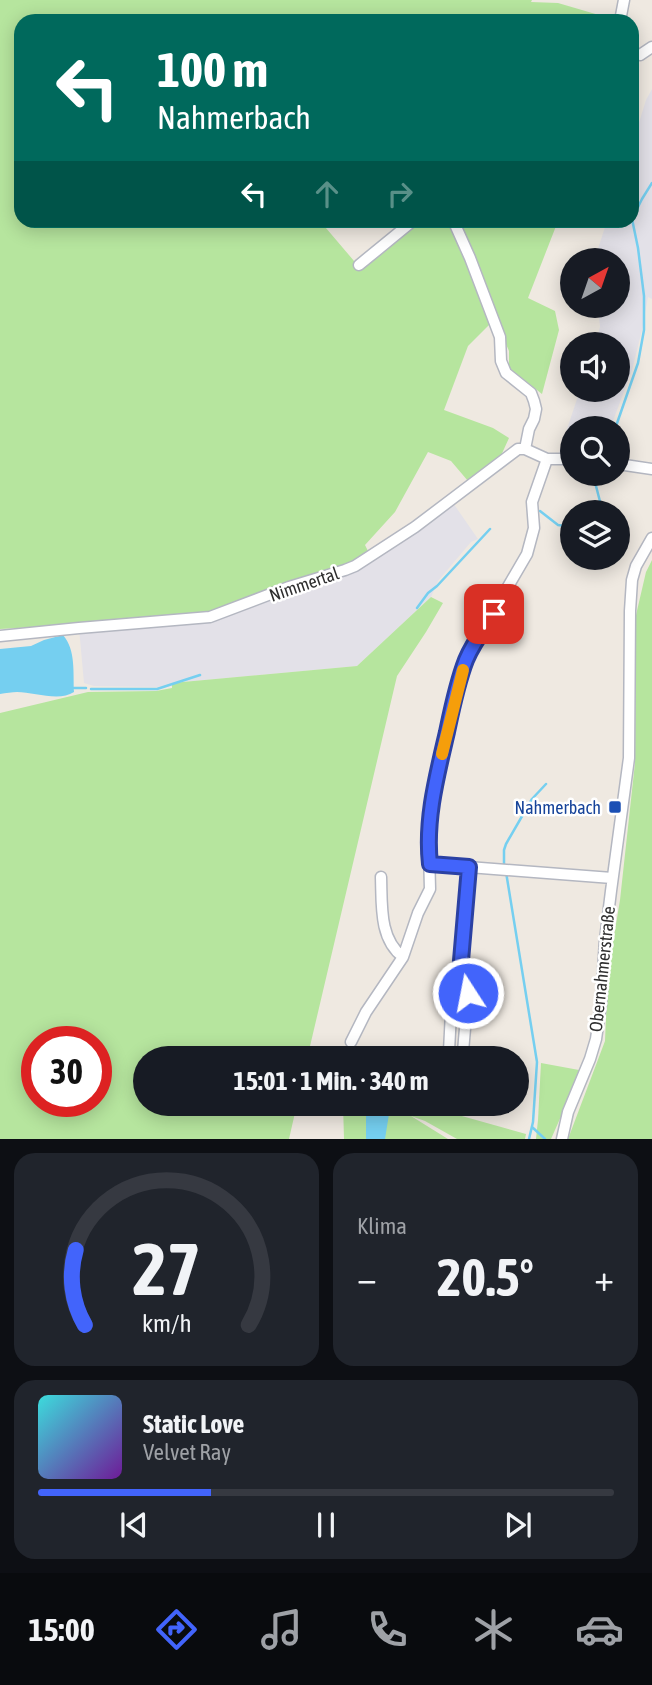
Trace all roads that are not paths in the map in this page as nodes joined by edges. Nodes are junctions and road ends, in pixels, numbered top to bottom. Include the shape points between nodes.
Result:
1 (404, 228) edge
2 (457, 228) edge
3 (359, 265) dead end
4 (524, 449) junction
5 (547, 459) junction
6 (560, 459) edge
7 (630, 466) edge
8 (652, 469) edge
9 (652, 538) edge
10 (0, 636) edge
11 (430, 864) junction
12 (469, 867) junction
13 (381, 877) dead end
14 (612, 878) junction
15 (403, 957) junction
16 (459, 984) junction
17 (351, 1042) dead end
18 (562, 1139) edge

1 - 3 street
2 - 4 street via 500,337 506,373 531,393 534,401 534,419
4 - 5 street
4 - 10 street, Nimmertal via 512,451 415,527 345,570 210,617
5 - 6 street
5 - 11 street via 532,502 534,528 527,554 463,667 433,796
7 - 8 street
9 - 14 street, Obernahmerstraße via 632,580 629,758
11 - 12 street
11 - 15 street via 430,889
12 - 14 street
12 - 16 street
13 - 15 street via 386,936
14 - 18 street, Obernahmerstraße via 596,1039
15 - 17 street
16 - 16 street via 452,993 449,1051 456,1058 463,1052 468,993

